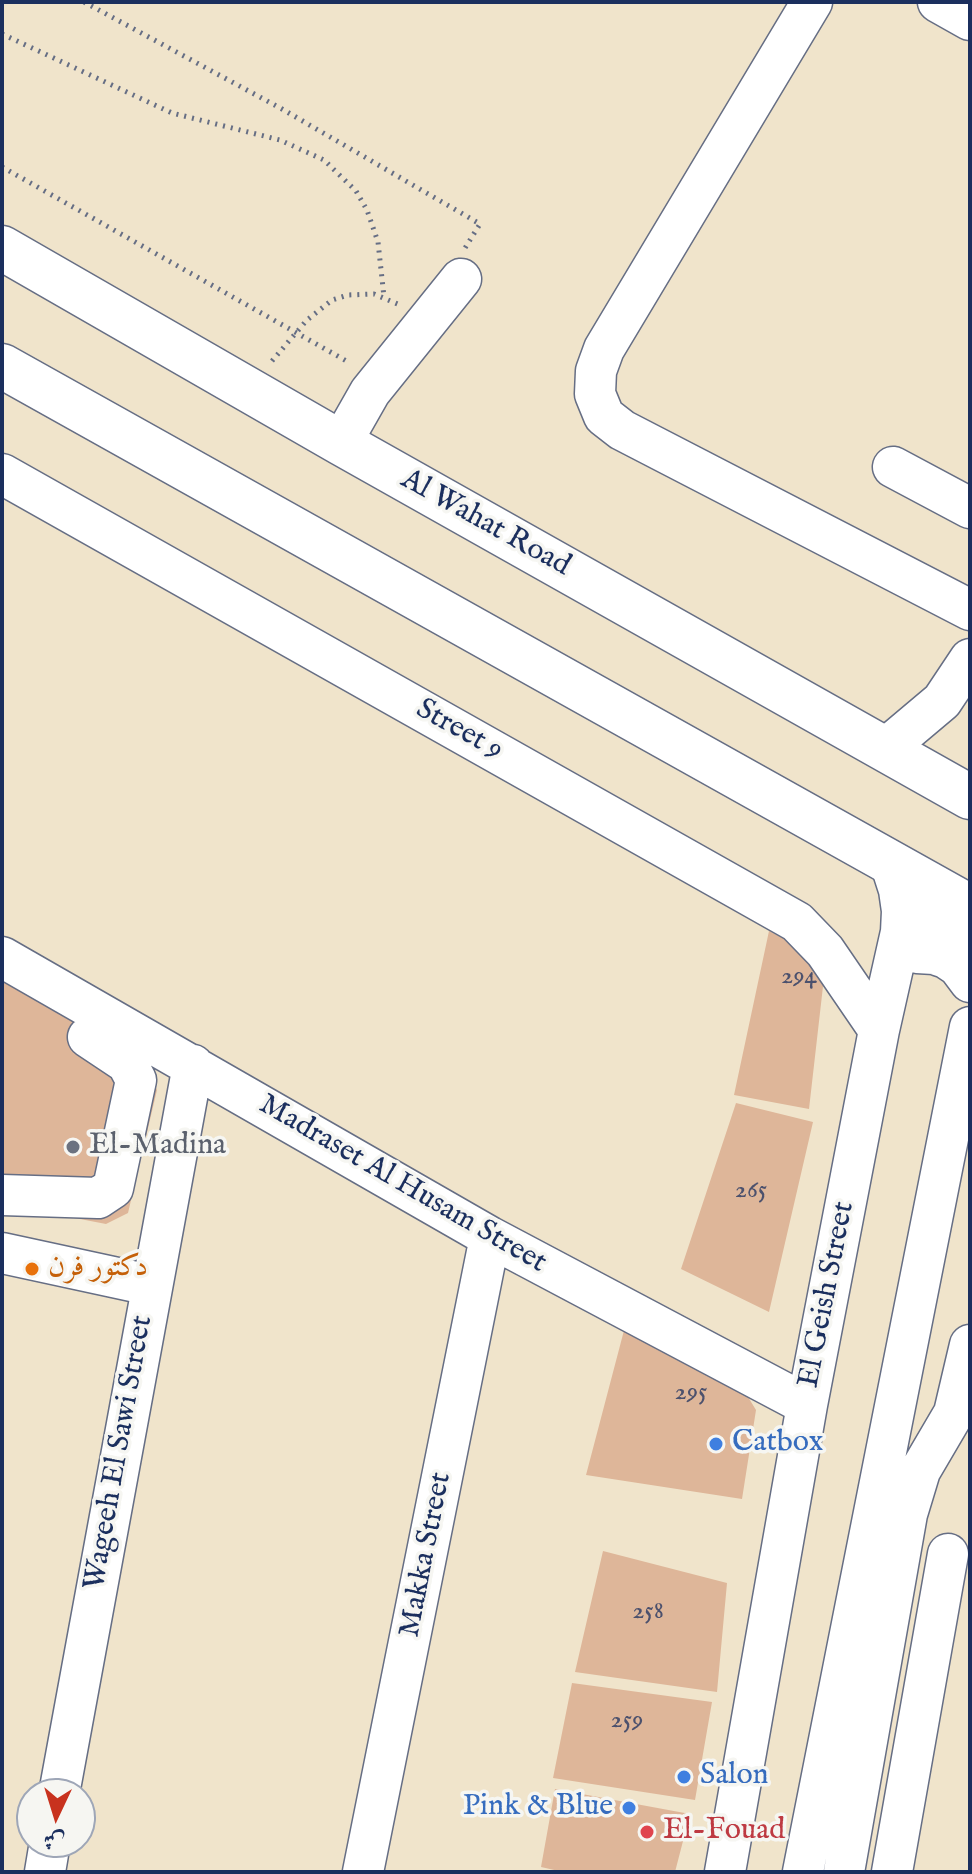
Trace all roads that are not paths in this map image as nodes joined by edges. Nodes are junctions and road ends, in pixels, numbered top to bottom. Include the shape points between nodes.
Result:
1 (812, 2) edge
2 (938, 2) edge
3 (970, 20) edge
4 (12, 260) edge
5 (459, 268) road end
6 (2, 366) edge
7 (341, 443) junction
8 (893, 467) dead end
9 (2, 474) edge
10 (970, 508) edge
11 (970, 610) edge
12 (970, 659) edge
13 (885, 749) junction
14 (970, 797) edge
15 (898, 867) junction
16 (970, 907) edge
17 (970, 946) edge
18 (2, 957) edge
19 (896, 959) junction
20 (970, 982) edge
21 (879, 1030) junction
22 (88, 1037) dead end
23 (968, 1050) edge
24 (164, 1063) junction
25 (2, 1195) edge
26 (490, 1237) junction
27 (2, 1253) edge
28 (150, 1285) junction
29 (970, 1345) edge
30 (807, 1405) junction
31 (948, 1554) dead end
32 (62, 1778) edge
33 (363, 1872) edge
34 (725, 1872) edge
35 (803, 1872) edge
36 (844, 1872) edge
37 (892, 1872) edge

1 - 11 street via 604,349 595,394 604,416 622,430
2 - 3 street
4 - 7 highway, Al Wahat Road
5 - 7 street via 370,392
6 - 15 highway
7 - 13 highway, Al Wahat Road
8 - 10 street
9 - 21 street, Street 9 via 797,922 825,951
12 - 13 street via 942,701
13 - 14 highway, Al Wahat Road
15 - 16 highway
15 - 17 street via 932,931 956,945
15 - 19 street, El Geish Street via 902,911
18 - 24 street, Madraset Al Husam Street
19 - 20 street via 934,954 958,966
19 - 21 street, El Geish Street
21 - 30 street, El Geish Street
22 - 24 street via 127,1063
23 - 35 street
24 - 25 street via 136,1087 116,1182 109,1193 98,1198
24 - 26 street, Madraset Al Husam Street
24 - 28 street, Wageeh El Sawi Street
26 - 30 street, Madraset Al Husam Street
26 - 33 street, Makka Street
27 - 28 street
28 - 32 street, Wageeh El Sawi Street
29 - 36 street via 954,1413 920,1471 907,1514
30 - 34 street, El Geish Street
31 - 37 street

